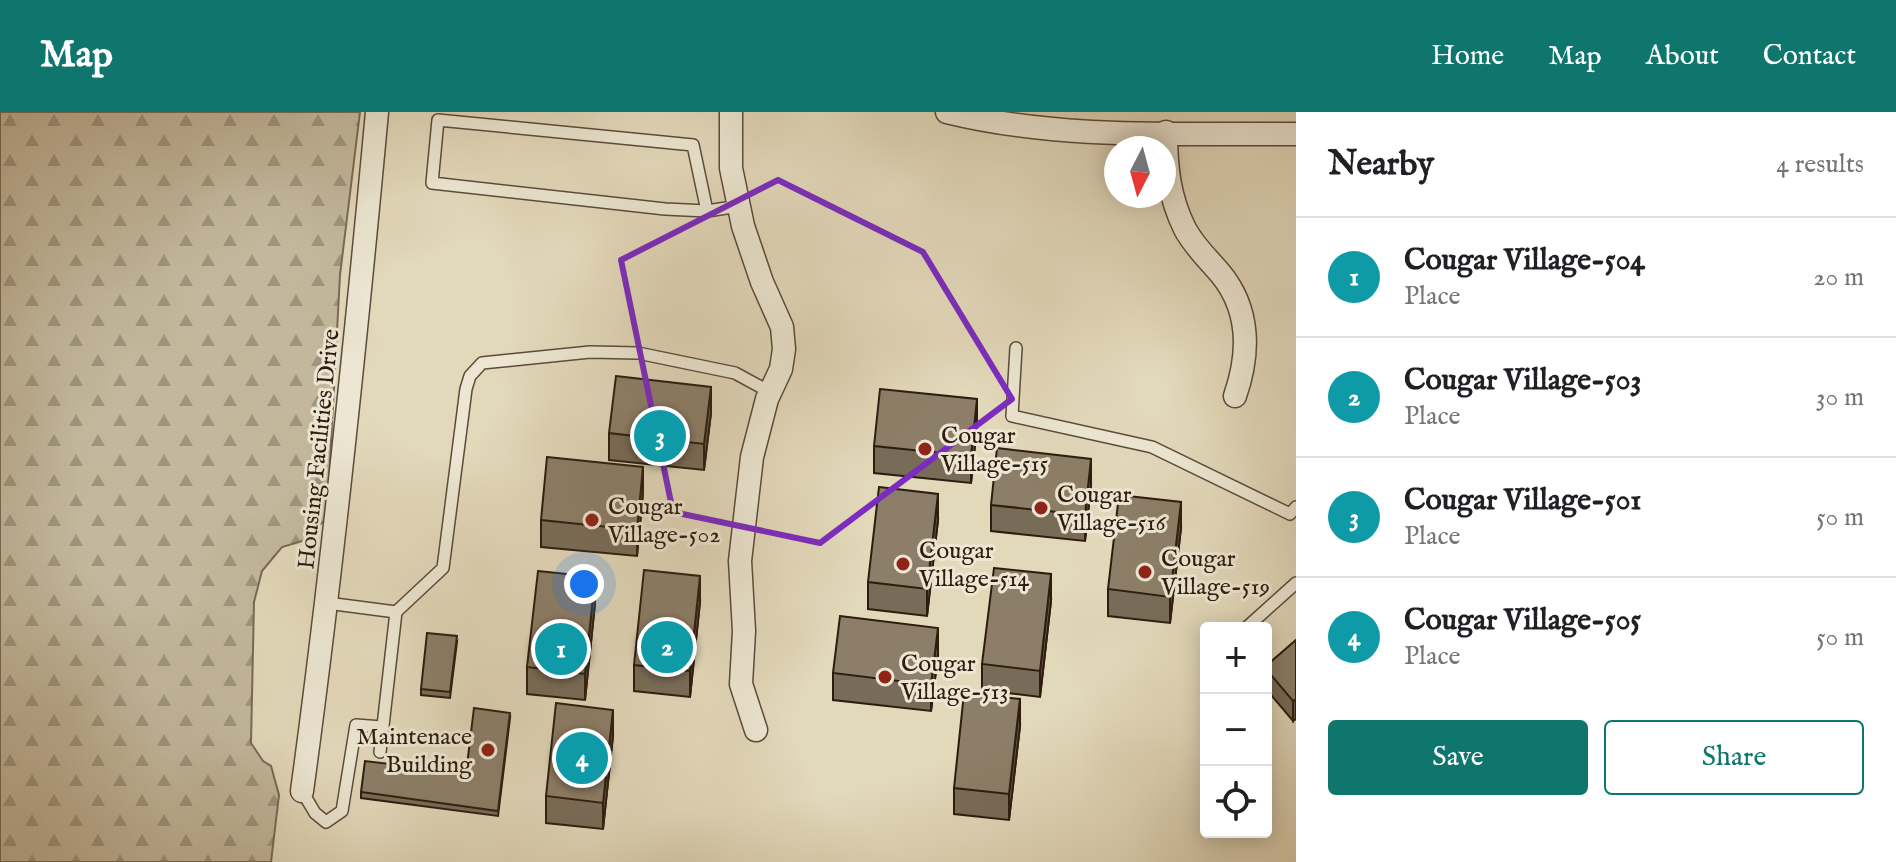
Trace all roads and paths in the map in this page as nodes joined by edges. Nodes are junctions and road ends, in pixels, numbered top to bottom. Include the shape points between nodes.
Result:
1 (377, 112) edge
2 (731, 112) edge
3 (947, 112) edge
4 (1166, 132) junction
5 (1296, 134) edge
6 (739, 206) junction
7 (707, 211) junction
8 (1016, 348) dead end
9 (770, 392) junction
10 (1235, 396) dead end
11 (1296, 507) edge
12 (1296, 583) edge
13 (327, 603) junction
14 (396, 612) junction
15 (1253, 622) edge
16 (382, 727) junction
17 (756, 730) dead end
18 (380, 752) dead end
19 (302, 791) joint

1 - 13 street, Housing Facilities Drive
2 - 6 street via 731,168
3 - 4 street via 1045,130
4 - 5 street
4 - 10 street via 1173,203 1186,231 1237,299 1244,324 1247,350
6 - 7 lane
6 - 9 street via 782,327 781,369
7 - 7 lane via 432,183 438,120 693,145
8 - 11 lane via 1012,416 1152,447 1290,514
9 - 14 lane via 735,373 638,353 590,352 482,363 466,389 443,568
9 - 17 street via 752,457 739,569 741,684
12 - 15 lane
13 - 14 lane
13 - 19 street, Housing Facilities Drive
14 - 16 lane
16 - 18 lane
16 - 19 lane via 356,725 342,811 326,822

